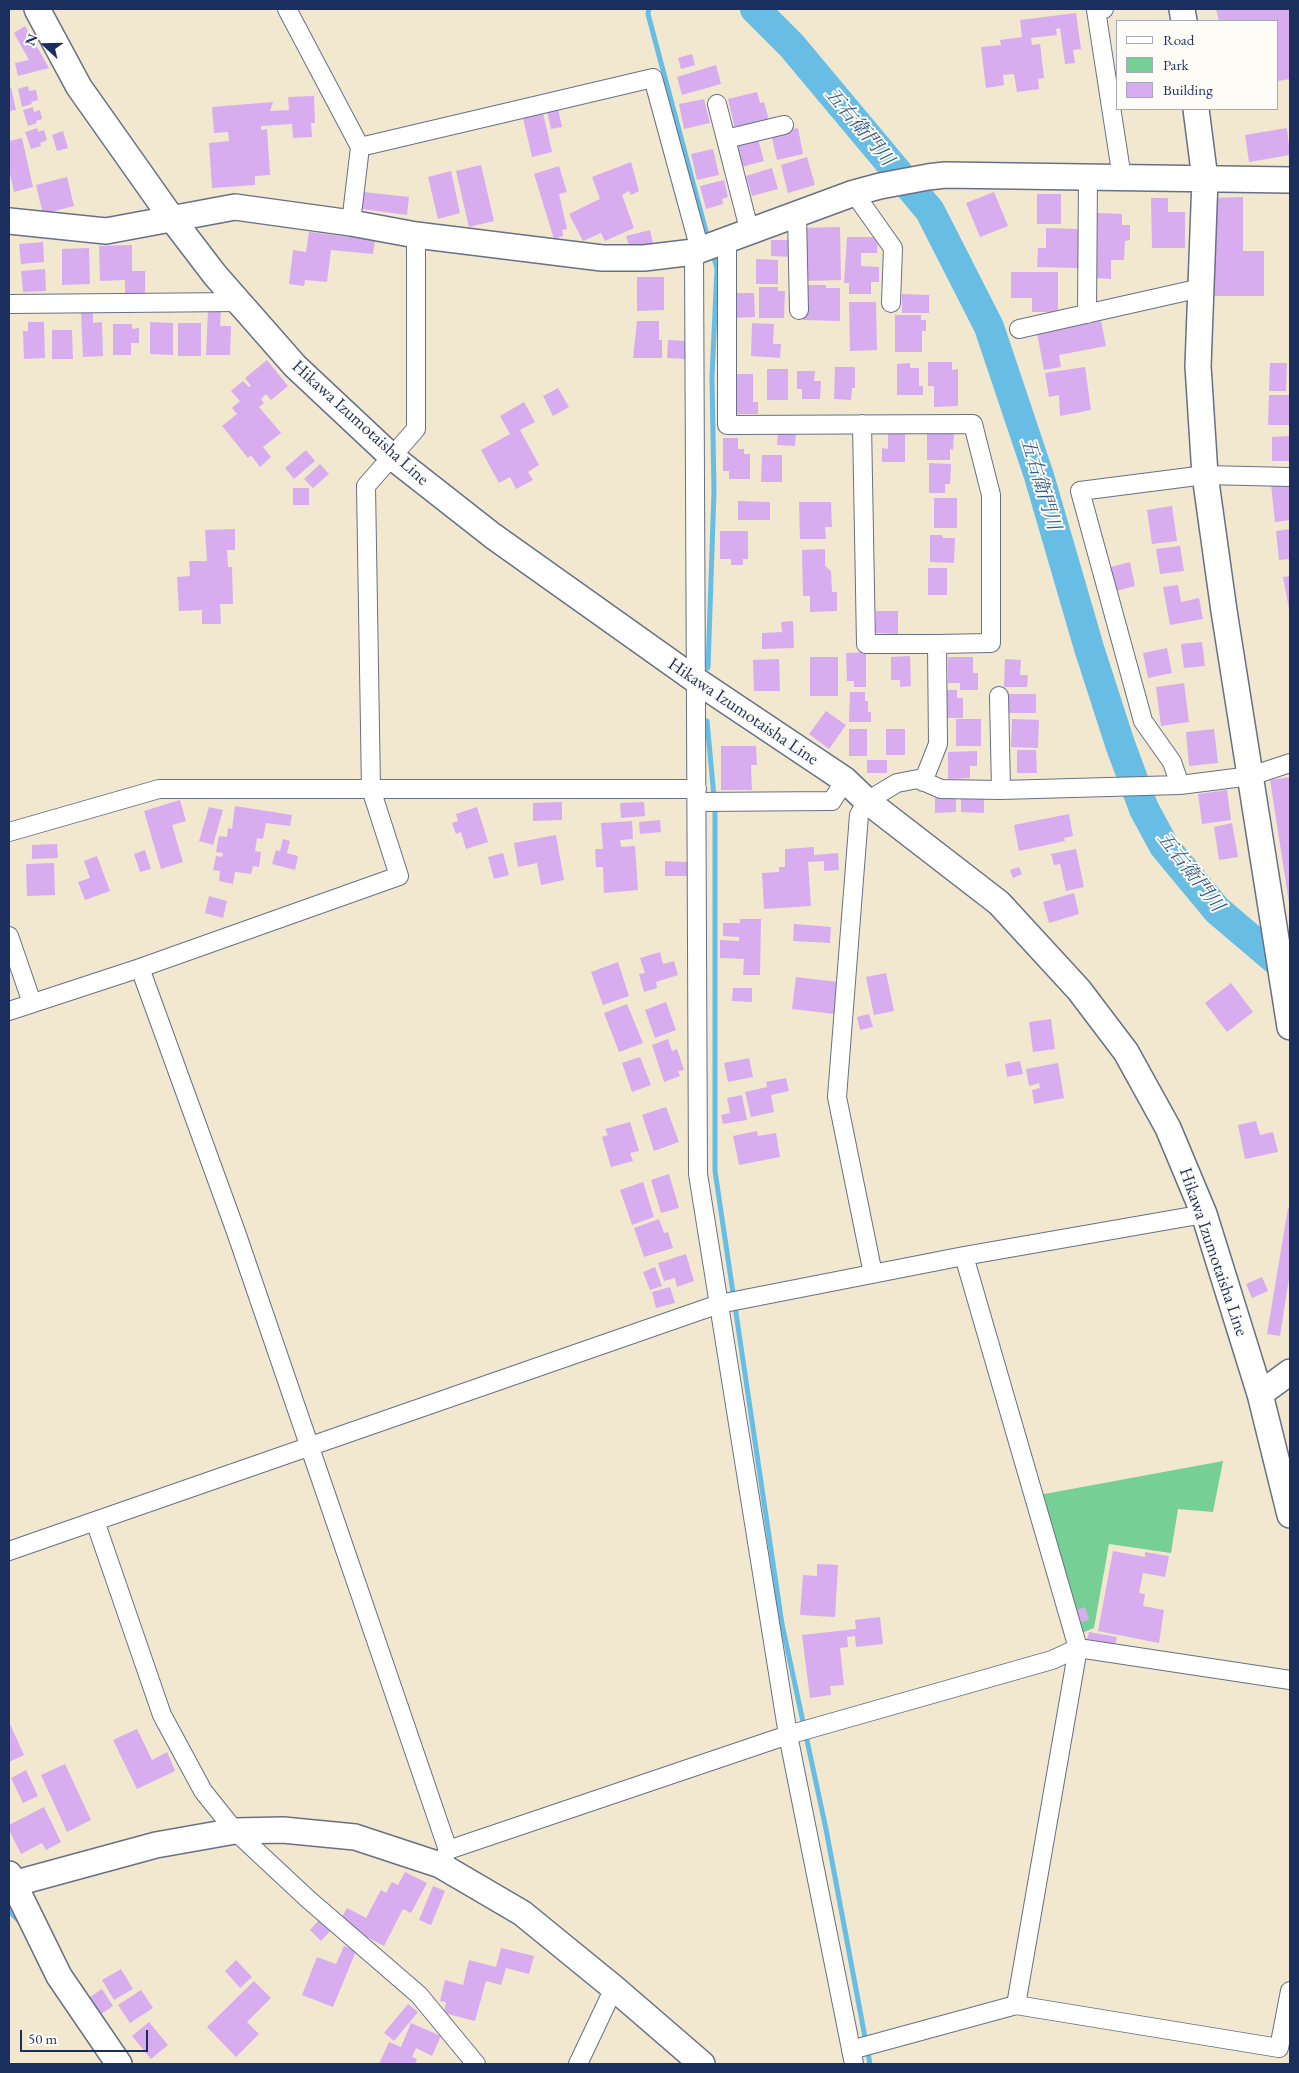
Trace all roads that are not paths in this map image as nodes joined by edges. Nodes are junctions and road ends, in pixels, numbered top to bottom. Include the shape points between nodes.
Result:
1 (37, 9) edge
2 (287, 9) edge
3 (1104, 9) edge
4 (718, 104) dead end
5 (1196, 110) edge
6 (784, 125) dead end
7 (726, 139) junction
8 (360, 147) junction
9 (1088, 177) junction
10 (1122, 178) junction
11 (1206, 179) junction
12 (1290, 180) edge
13 (854, 193) junction
14 (796, 215) junction
15 (173, 220) junction
16 (9, 221) edge
17 (351, 223) junction
18 (416, 235) junction
19 (739, 237) junction
20 (697, 251) junction
21 (1201, 288) junction
22 (238, 302) junction
23 (891, 303) dead end
24 (9, 304) edge
25 (799, 310) dead end
26 (1087, 314) junction
27 (1019, 328) dead end
28 (862, 424) junction
29 (391, 456) junction
30 (1205, 475) junction
31 (1290, 476) edge
32 (938, 644) junction
33 (697, 681) junction
34 (999, 696) dead end
35 (1290, 763) edge
36 (1251, 776) junction
37 (845, 780) junction
38 (924, 782) junction
39 (1180, 785) junction
40 (371, 789) junction
41 (1001, 790) junction
42 (697, 796) junction
43 (867, 801) junction
44 (9, 832) edge
45 (9, 936) edge
46 (140, 968) junction
47 (32, 1003) junction
48 (9, 1011) edge
49 (1288, 1015) edge
50 (1204, 1214) junction
51 (964, 1256) junction
52 (873, 1274) junction
53 (719, 1304) junction
54 (1290, 1372) edge
55 (1260, 1394) junction
56 (308, 1446) junction
57 (1290, 1515) edge
58 (95, 1520) junction
59 (9, 1551) edge
60 (1078, 1648) junction
61 (1290, 1680) edge
62 (788, 1735) junction
63 (235, 1831) junction
64 (444, 1858) junction
65 (11, 1881) edge
66 (614, 1988) junction
67 (1290, 1992) edge
68 (1016, 2005) junction
69 (852, 2057) edge
70 (119, 2064) edge
71 (476, 2064) edge
72 (578, 2064) edge
73 (702, 2064) edge

1 - 15 street, Hikawa Izumotaisha Line via 79,87
2 - 8 street
3 - 10 street via 1096,10
4 - 7 street
5 - 11 street
6 - 7 street
7 - 19 street
8 - 17 street
8 - 20 street via 653,78
9 - 10 street
9 - 13 street via 953,175 928,177
9 - 26 street
10 - 11 street
11 - 12 street
11 - 21 street
13 - 14 street
13 - 23 street via 893,248
14 - 19 street
14 - 25 street
15 - 16 street via 106,231
15 - 17 street via 235,208
15 - 22 street, Hikawa Izumotaisha Line
17 - 18 street
18 - 20 street via 602,258 644,258
18 - 29 street via 416,428
19 - 20 street
19 - 28 street via 727,425
20 - 33 street
21 - 26 street
21 - 30 street via 1198,366
22 - 24 street
22 - 29 street, Hikawa Izumotaisha Line via 295,366
26 - 27 street
28 - 32 street via 866,644
28 - 32 street via 973,424 991,495 991,643
29 - 33 street, Hikawa Izumotaisha Line via 493,536
29 - 40 street via 366,486
30 - 31 street
30 - 36 street
30 - 39 street via 1080,491 1143,721 1172,762
32 - 38 street via 938,744
33 - 37 street, Hikawa Izumotaisha Line
33 - 42 street
34 - 41 street
35 - 36 street
36 - 39 street
36 - 49 street
37 - 42 street via 832,801
37 - 43 street, Hikawa Izumotaisha Line
38 - 41 street via 942,789
38 - 43 street via 897,783
39 - 41 street
40 - 42 street
40 - 44 street via 159,789
40 - 46 street via 399,876
42 - 53 street via 698,1174
43 - 50 street, Hikawa Izumotaisha Line via 999,903 1079,990 1126,1052 1168,1128
43 - 52 street via 858,814 838,1097
45 - 47 street
46 - 47 street
46 - 56 street via 236,1232
47 - 48 street
50 - 51 street
50 - 55 street, Hikawa Izumotaisha Line
51 - 52 street
51 - 60 street
52 - 53 street
53 - 56 street
53 - 62 street
54 - 55 street
55 - 57 street, Hikawa Izumotaisha Line
56 - 58 street
56 - 64 street
58 - 59 street
58 - 63 street via 162,1715 203,1791
60 - 61 street
60 - 62 street via 1052,1660
60 - 68 street
62 - 64 street
62 - 69 street
63 - 64 street via 283,1830 355,1838
63 - 65 street via 156,1845
63 - 71 street via 309,1900 420,1995
64 - 66 street via 522,1913
65 - 70 street via 59,1976
66 - 72 street
66 - 73 street
67 - 68 street via 1279,2048
68 - 69 street

